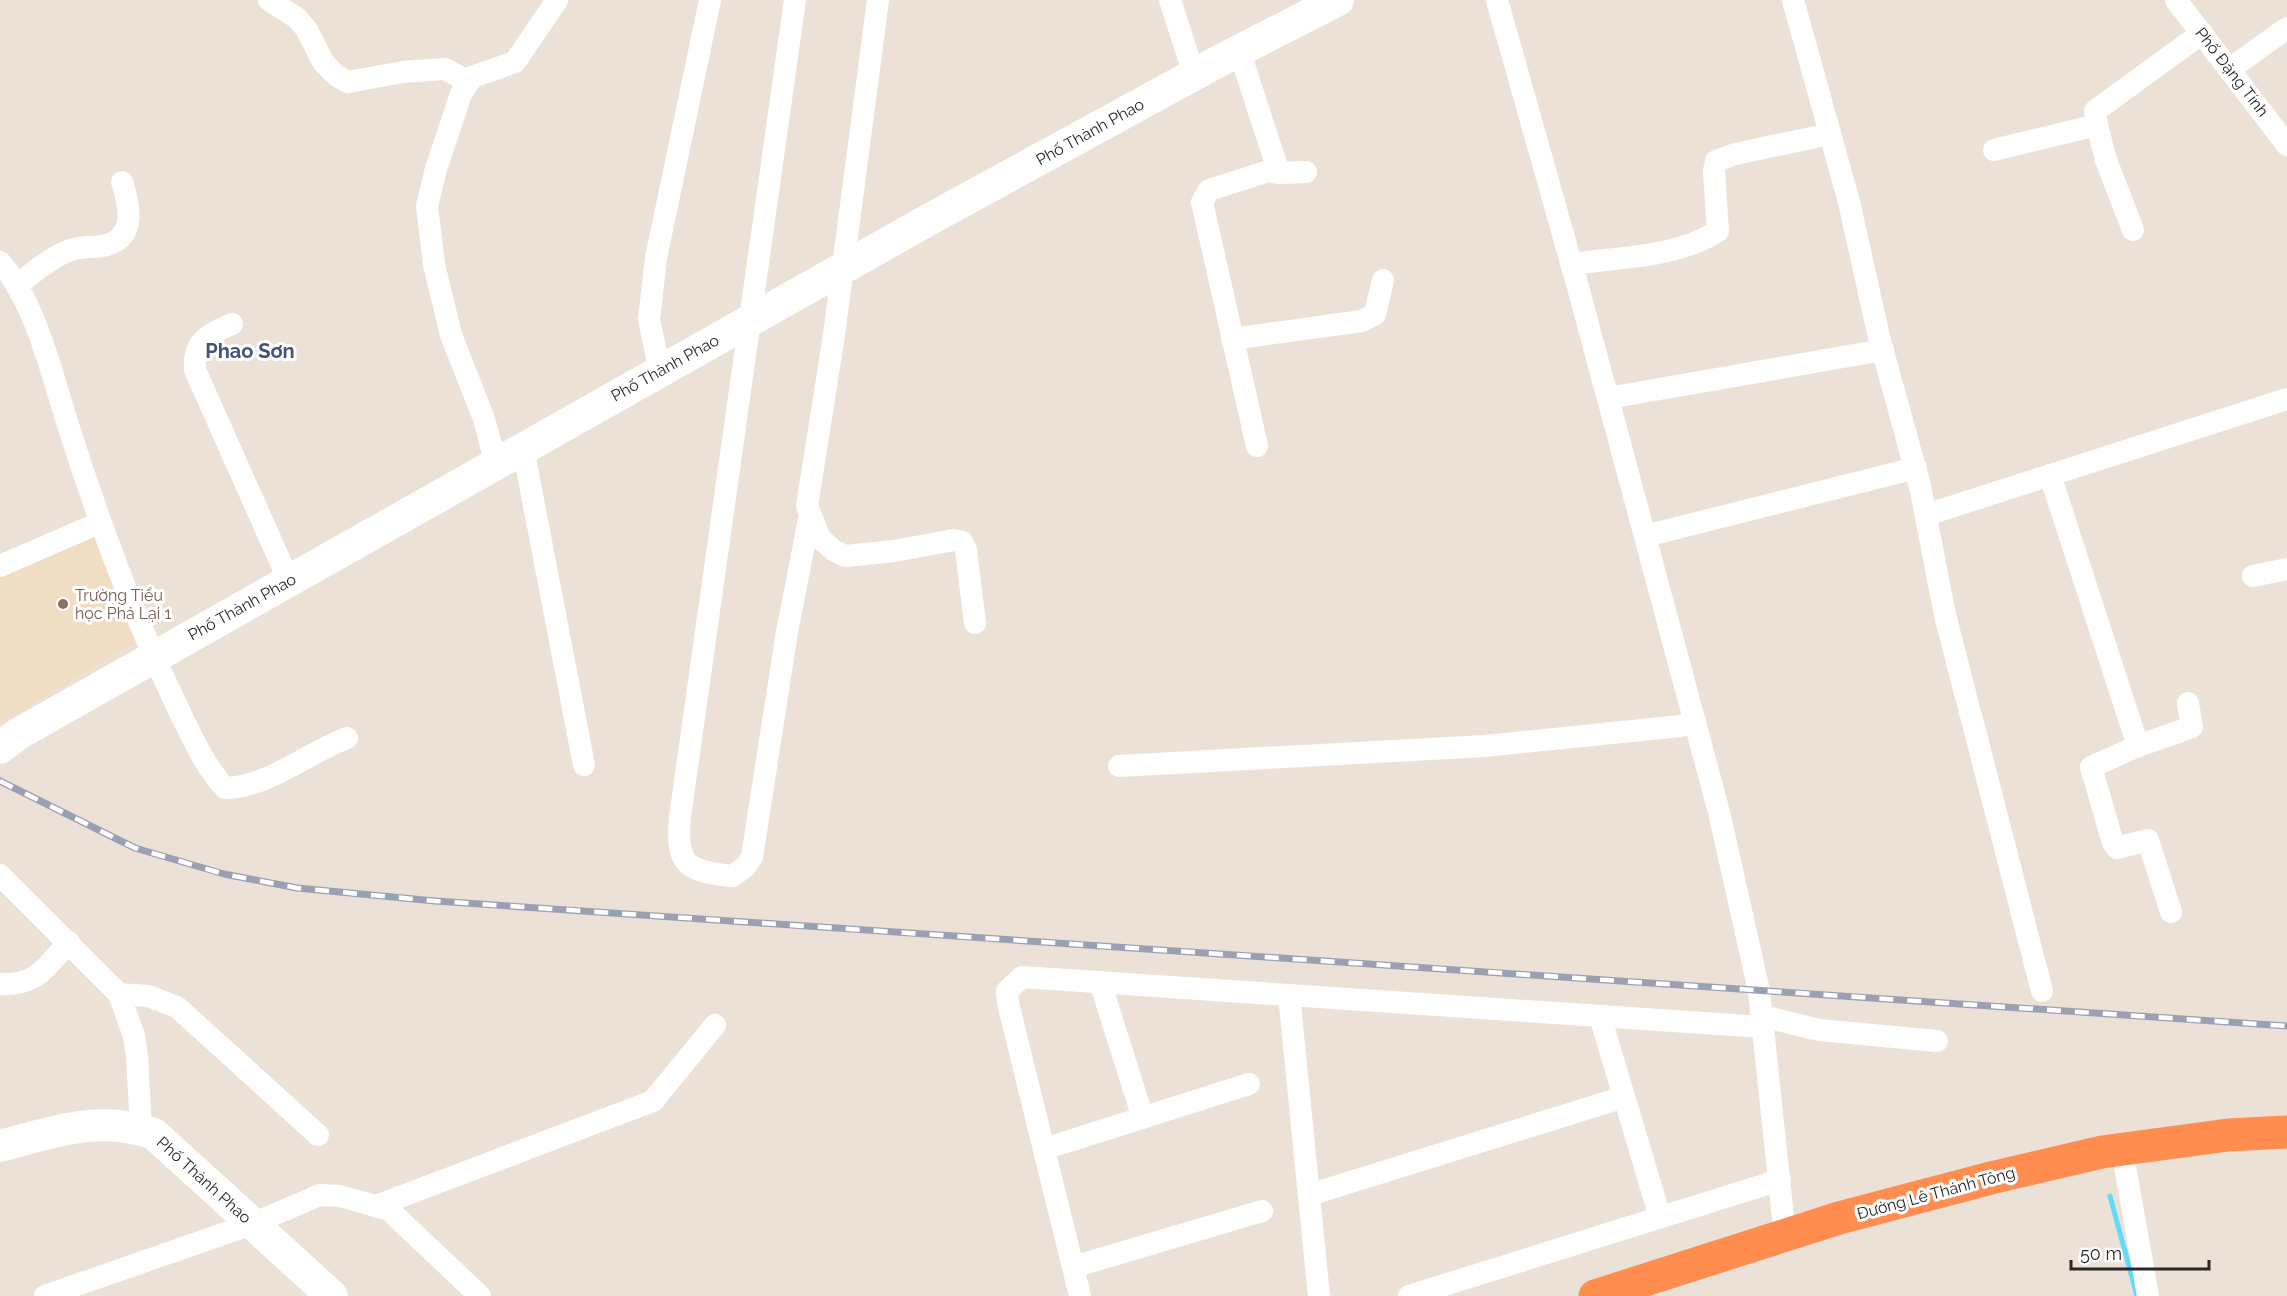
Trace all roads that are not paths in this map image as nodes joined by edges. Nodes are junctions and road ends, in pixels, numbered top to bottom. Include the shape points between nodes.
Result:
1 (269, 0) edge
2 (557, 0) edge
3 (710, 0) edge
4 (795, 0) edge
5 (878, 0) edge
6 (1170, 0) edge
7 (1338, 0) edge
8 (1497, 0) edge
9 (1793, 0) edge
10 (2176, 0) edge
11 (2287, 28) edge
12 (2202, 33) junction
13 (1239, 50) junction
14 (2230, 69) junction
15 (1194, 75) junction
16 (469, 82) junction
17 (2279, 122) edge
18 (2097, 126) junction
19 (1830, 134) junction
20 (2287, 145) edge
21 (1994, 150) dead end
22 (1306, 172) dead end
23 (1279, 173) junction
24 (122, 182) dead end
25 (2133, 230) dead end
26 (0, 262) edge
27 (1572, 264) junction
28 (838, 271) junction
29 (1383, 280) dead end
30 (17, 286) junction
31 (755, 318) junction
32 (232, 324) dead end
33 (1232, 339) junction
34 (1882, 350) junction
35 (660, 371) junction
36 (1608, 398) junction
37 (2287, 399) edge
38 (1257, 446) dead end
39 (523, 448) junction
40 (496, 464) junction
41 (1916, 468) junction
42 (2050, 475) junction
43 (810, 514) junction
44 (1926, 515) junction
45 (99, 523) junction
46 (1645, 536) junction
47 (0, 566) edge
48 (2287, 569) edge
49 (2253, 576) dead end
50 (289, 581) junction
51 (975, 623) dead end
52 (154, 657) junction
53 (2188, 703) dead end
54 (1695, 721) junction
55 (347, 738) dead end
56 (2138, 746) junction
57 (0, 748) edge
58 (584, 765) dead end
59 (1119, 766) dead end
60 (0, 875) edge
61 (2171, 912) dead end
62 (69, 942) junction
63 (1100, 982) junction
64 (0, 984) edge
65 (2042, 990) dead end
66 (119, 994) junction
67 (1289, 995) junction
68 (1600, 1016) junction
69 (1763, 1021) junction
70 (716, 1025) dead end
71 (1937, 1041) dead end
72 (1248, 1084) dead end
73 (1624, 1097) junction
74 (1143, 1118) junction
75 (141, 1129) junction
76 (2287, 1132) edge
77 (318, 1135) dead end
78 (0, 1146) edge
79 (1044, 1149) junction
80 (2122, 1149) junction
81 (1780, 1180) junction
82 (1309, 1195) junction
83 (376, 1206) junction
84 (1262, 1211) dead end
85 (1660, 1217) junction
86 (252, 1224) junction
87 (1785, 1236) junction
88 (1073, 1267) junction
89 (45, 1296) edge
90 (332, 1296) edge
91 (480, 1296) edge
92 (1080, 1296) edge
93 (1319, 1296) edge
94 (1409, 1296) edge
95 (1595, 1296) edge
96 (2148, 1296) edge

1 - 16 street via 297,18 323,62 348,82 444,69
2 - 16 street via 514,62 472,77
3 - 35 street via 656,258 649,320
4 - 31 street
5 - 28 street
6 - 15 street
7 - 13 street, Phố Thành Phao
8 - 27 street
9 - 19 street
10 - 12 street, Phố Đặng Tính
11 - 14 street
12 - 14 street, Phố Đặng Tính
12 - 18 street via 2095,111
13 - 15 street, Phố Thành Phao
13 - 23 street
14 - 17 street, Phố Đặng Tính
15 - 28 street, Phố Thành Phao
16 - 40 street via 461,94 439,158 427,206 434,264 451,335 484,419
17 - 20 street, Phố Đặng Tính
18 - 21 street
18 - 25 street
19 - 27 street via 1716,161 1718,231 1704,240 1682,249
19 - 34 street via 1850,202
22 - 23 street
23 - 33 street via 1269,171 1209,190 1202,202
24 - 30 street via 130,217 124,233 109,244 71,250 42,265
26 - 30 street
27 - 36 street
28 - 31 street, Phố Thành Phao
28 - 43 street via 807,506
29 - 33 street via 1375,314 1362,321
30 - 45 street via 42,347
31 - 35 street, Phố Thành Phao
31 - 43 street via 680,816 678,847 682,858 698,868 733,876 752,857 787,632
32 - 50 street via 200,342 195,370
33 - 38 street
34 - 36 street
34 - 41 street
35 - 39 street, Phố Thành Phao
36 - 46 street
37 - 42 street
39 - 40 street, Phố Thành Phao
39 - 58 street
40 - 50 street, Phố Thành Phao
41 - 44 street
41 - 46 street
42 - 44 street
42 - 56 street
43 - 51 street via 820,538 845,556 962,542
44 - 65 street via 1945,615
45 - 47 street
45 - 52 street
46 - 54 street
48 - 49 street
50 - 52 street, Phố Thành Phao
52 - 55 street via 210,772 225,788 241,788 268,777
52 - 57 street, Phố Thành Phao
53 - 56 street via 2192,727
54 - 59 street via 1681,726 1485,746
54 - 69 street via 1719,812
56 - 61 street via 2091,767 2113,843 2116,848 2148,840
60 - 62 street, Phố Thành Phao
62 - 64 street via 35,979
62 - 66 street, Phố Thành Phao
63 - 67 street
63 - 74 street
63 - 79 street via 1022,977 1007,991
66 - 75 street, Phố Thành Phao via 134,1036
66 - 77 street via 148,996 177,1007
67 - 68 street
67 - 82 street
68 - 69 street
68 - 73 street
69 - 71 street
69 - 81 street
70 - 83 street via 653,1101
72 - 74 street
73 - 82 street
73 - 85 street
74 - 79 street
75 - 78 street via 99,1123
75 - 86 street, Phố Thành Phao via 154,1134
76 - 80 highway, Đường Lê Thánh Tông via 2228,1135
79 - 88 street
80 - 87 highway, Đường Lê Thánh Tông via 1991,1178
80 - 96 street
81 - 85 street
81 - 87 street
82 - 93 street
83 - 86 street via 320,1195
83 - 91 street via 389,1210
84 - 88 street
85 - 94 street
86 - 89 street
86 - 90 street, Phố Thành Phao
87 - 95 highway, Đường Lê Thánh Tông
88 - 92 street

